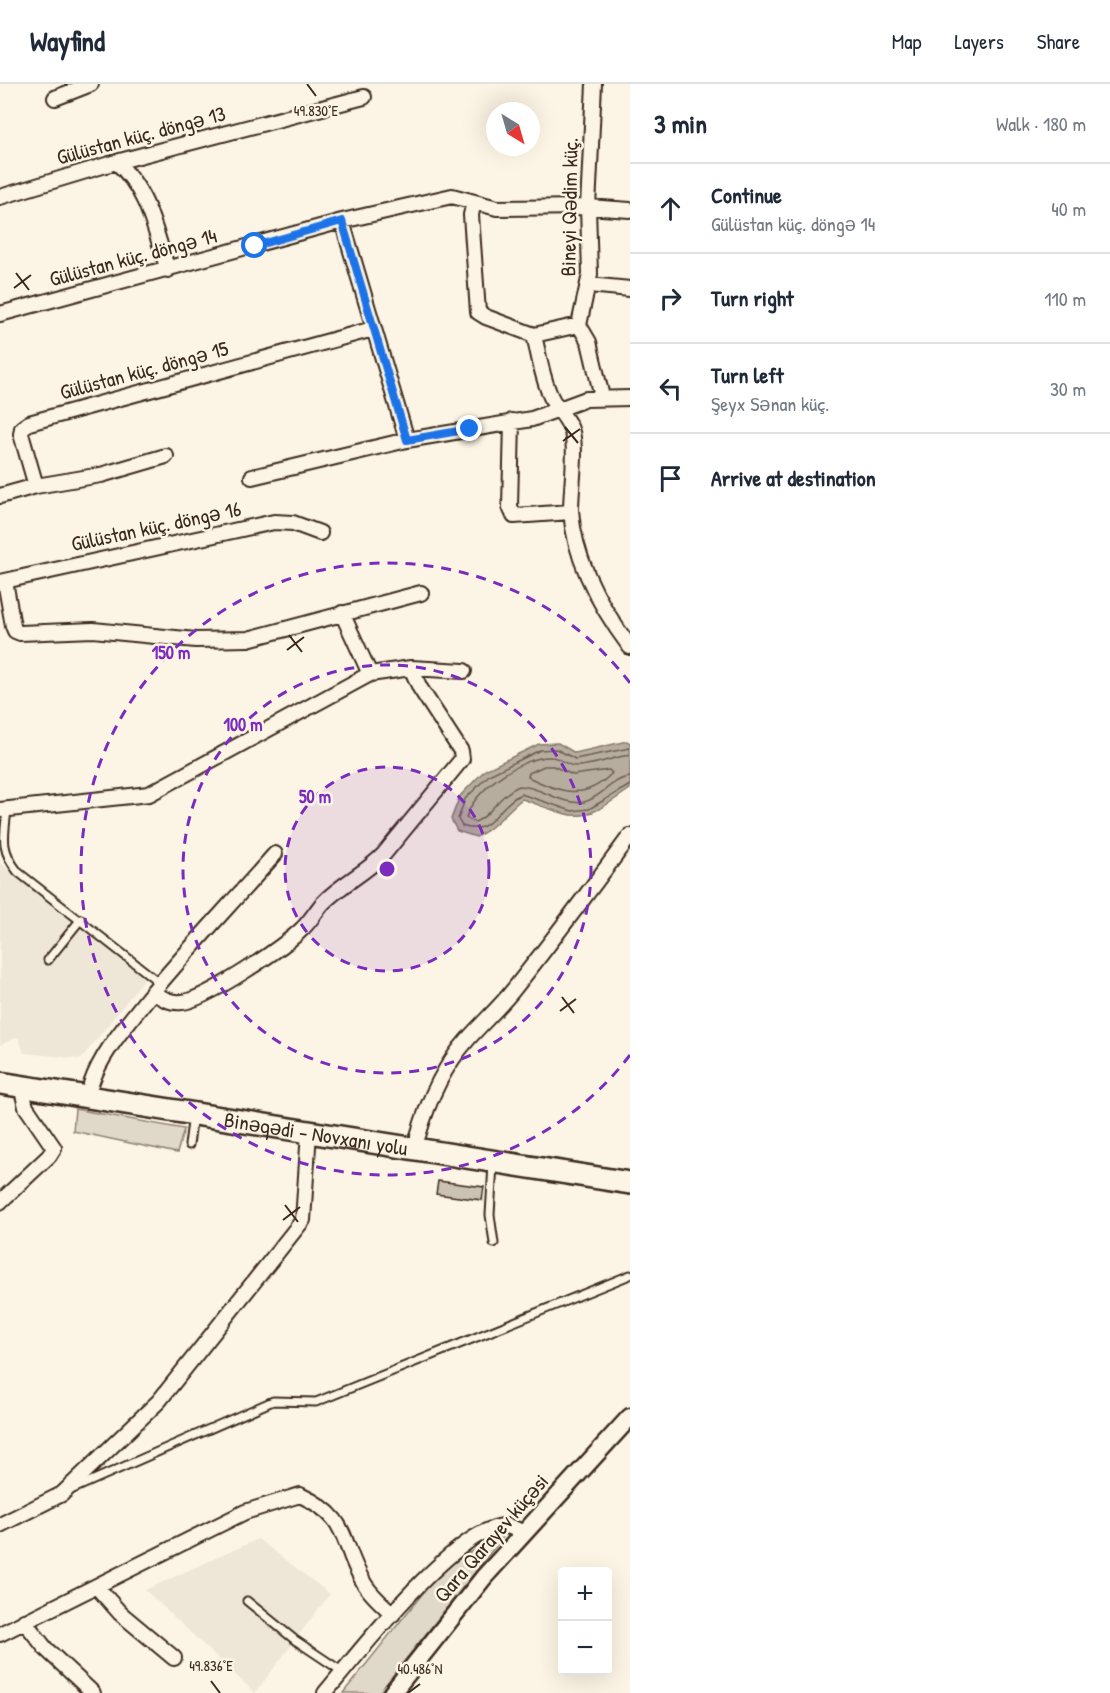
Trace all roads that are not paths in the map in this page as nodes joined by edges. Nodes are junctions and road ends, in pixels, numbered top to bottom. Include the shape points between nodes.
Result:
1 (91, 84) edge
2 (594, 84) edge
3 (364, 97) dead end
4 (55, 98) dead end
5 (116, 162) junction
6 (0, 197) edge
7 (474, 202) junction
8 (588, 207) junction
9 (630, 210) edge
10 (342, 221) junction
11 (168, 270) junction
12 (589, 285) junction
13 (630, 289) edge
14 (0, 314) edge
15 (579, 325) junction
16 (373, 329) junction
17 (534, 335) junction
18 (602, 397) junction
19 (630, 398) edge
20 (557, 409) junction
21 (512, 421) junction
22 (407, 440) junction
23 (166, 456) dead end
24 (252, 477) dead end
25 (36, 486) junction
26 (0, 496) edge
27 (572, 512) junction
28 (320, 533) dead end
29 (2, 581) edge
30 (421, 593) dead end
31 (342, 614) junction
32 (625, 630) edge
33 (630, 648) edge
34 (411, 668) junction
35 (464, 671) dead end
36 (370, 674) junction
37 (3, 810) edge
38 (630, 836) edge
39 (275, 854) dead end
40 (81, 919) junction
41 (48, 960) dead end
42 (157, 987) junction
43 (0, 1070) edge
44 (10, 1084) edge
45 (91, 1084) junction
46 (194, 1113) junction
47 (309, 1132) junction
48 (418, 1136) junction
49 (189, 1145) dead end
50 (494, 1161) junction
51 (630, 1170) edge
52 (630, 1183) edge
53 (0, 1202) edge
54 (495, 1244) dead end
55 (630, 1275) edge
56 (630, 1417) edge
57 (62, 1494) junction
58 (0, 1525) edge
59 (523, 1533) junction
60 (97, 1587) junction
61 (247, 1601) dead end
62 (393, 1614) junction
63 (24, 1621) junction
64 (0, 1634) edge
65 (174, 1658) dead end
66 (343, 1672) junction
67 (93, 1693) edge
68 (325, 1693) edge
69 (392, 1693) edge

1 - 4 street
2 - 8 street, Bineyi Qədim küç.
3 - 5 street, Gülüstan küç. döngə 13
5 - 6 street, Gülüstan küç. döngə 13
5 - 11 street via 132,175 141,190
7 - 8 street, Gülüstan küç. döngə 14 via 497,208
7 - 10 street, Gülüstan küç. döngə 14 via 452,196
7 - 17 street via 471,215 478,312
8 - 9 street, Gülüstan küç. döngə 14
8 - 12 street, Bineyi Qədim küç.
10 - 11 street, Gülüstan küç. döngə 14
10 - 16 street
11 - 14 street, Gülüstan küç. döngə 14
12 - 13 street
12 - 15 street, Bineyi Qədim küç.
15 - 17 street
15 - 18 street via 589,342
16 - 22 street
16 - 25 street, Gülüstan küç. döngə 15 via 29,423 21,434
17 - 20 street via 546,386
18 - 19 street
18 - 20 street
20 - 21 street via 532,419
20 - 27 street via 567,419 573,434
21 - 22 street
21 - 27 street via 510,507 514,516
22 - 24 street
23 - 25 street via 101,475
25 - 26 street
27 - 32 street via 587,577
28 - 29 street, Gülüstan küç. döngə 16 via 293,523 274,522
29 - 31 street via 13,626 20,633 93,630 196,640 248,639
30 - 31 street
31 - 36 street
32 - 33 street
34 - 35 street
34 - 36 street
34 - 42 street via 461,751 462,759 384,854 324,902 303,929 287,941 207,994 185,1002 167,1001
36 - 37 street via 149,794
37 - 40 lane via 6,858 18,872
38 - 48 street via 504,1002 466,1041 426,1106
39 - 42 street
40 - 41 lane
40 - 42 lane
42 - 45 street via 108,1048
43 - 45 main road
44 - 46 main road, Binəqədi - Novxanı yolu
44 - 53 street via 54,1148
45 - 48 main road
46 - 47 main road, Binəqədi - Novxanı yolu
46 - 49 lane
47 - 50 main road, Binəqədi - Novxanı yolu
47 - 57 street via 303,1220 159,1401
48 - 51 main road
50 - 52 main road, Binəqədi - Novxanı yolu
50 - 54 lane via 490,1215
55 - 57 lane via 316,1402 273,1401
56 - 59 street, Qara Qarayev küçəsi
57 - 58 street
59 - 62 street via 504,1526 467,1541
59 - 69 street, Qara Qarayev küçəsi
60 - 62 street via 245,1512 300,1495 322,1505 338,1522 364,1584
60 - 63 street
60 - 65 street via 120,1613
61 - 66 lane
62 - 66 street
63 - 64 street
63 - 67 street via 46,1649
66 - 68 street

